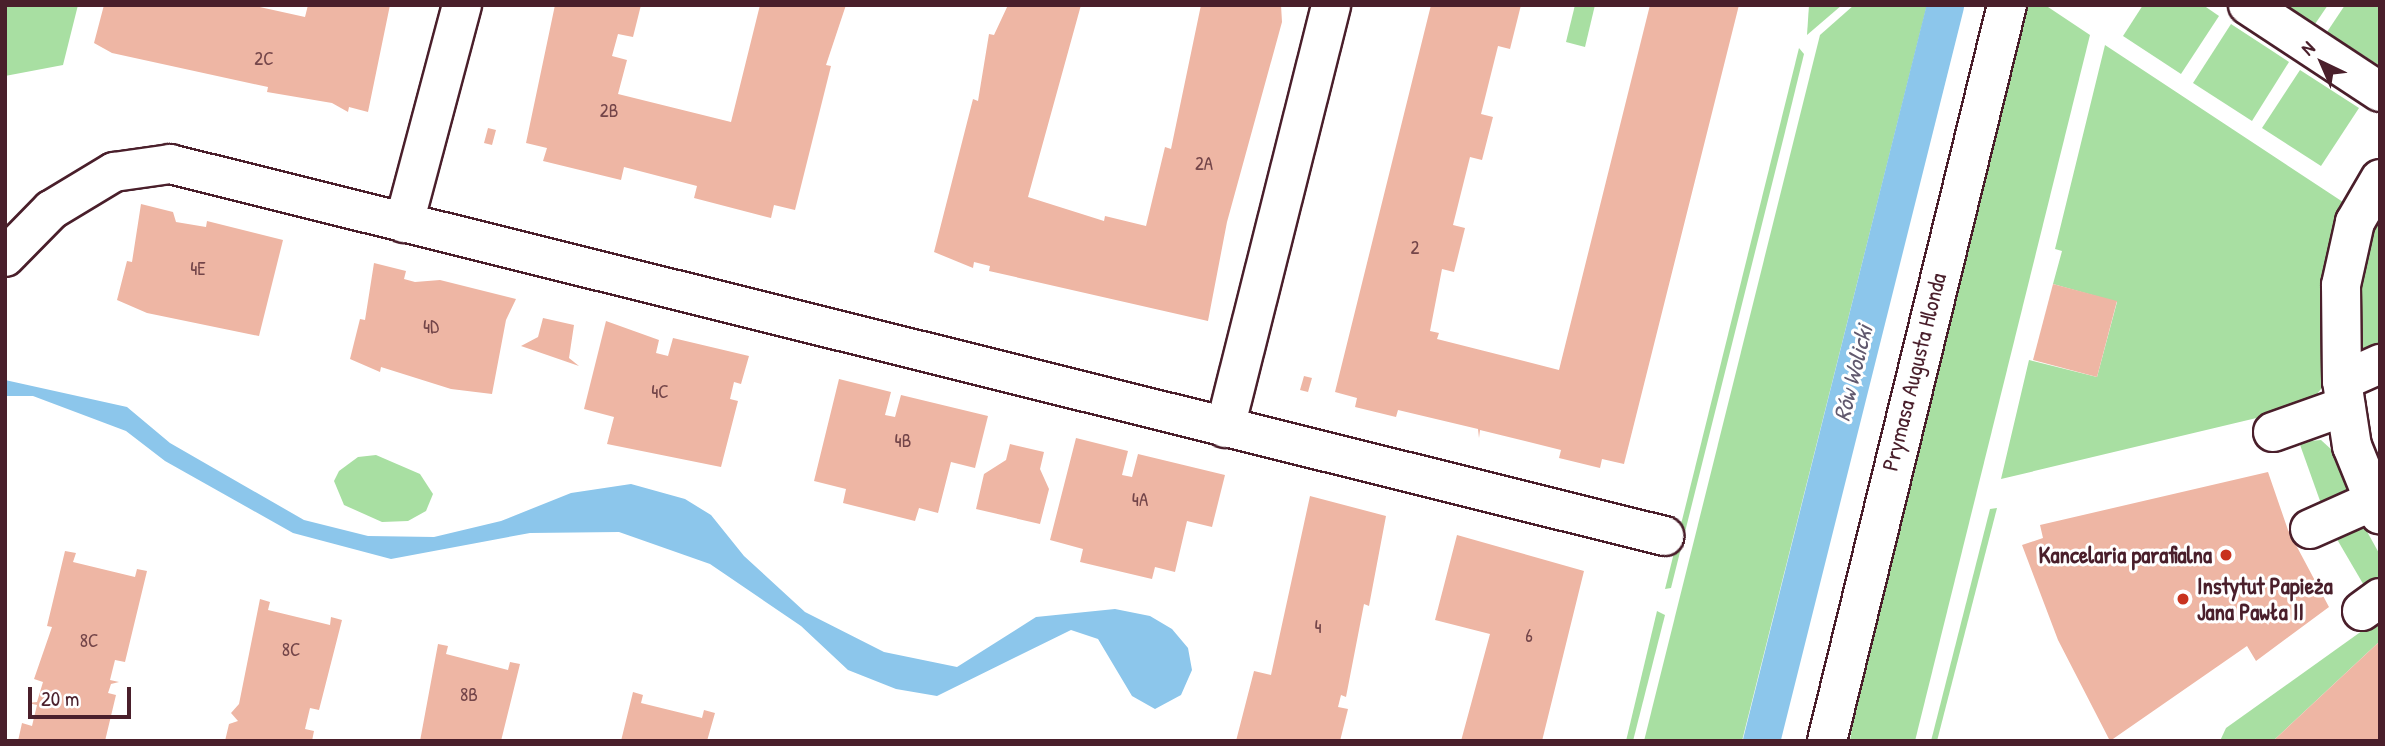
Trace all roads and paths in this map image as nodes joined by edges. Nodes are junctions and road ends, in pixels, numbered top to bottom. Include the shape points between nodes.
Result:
1 (462, 5) edge
2 (1331, 5) edge
3 (2007, 5) edge
4 (2248, 5) edge
5 (2380, 92) edge
6 (2380, 179) edge
7 (404, 223) junction
8 (5, 257) edge
9 (2380, 364) edge
10 (2344, 394) junction
11 (1225, 428) junction
12 (2273, 432) dead end
13 (2366, 447) edge
14 (2376, 508) edge
15 (2311, 529) dead end
16 (1664, 536) dead end
17 (1827, 741) edge

1 - 7 street
2 - 11 street
3 - 17 street, Prymasa Augusta Hlonda
4 - 5 street
6 - 10 street via 2356,222 2341,285
7 - 8 street via 170,164 114,172 51,209
7 - 11 street
9 - 10 street
10 - 12 street
10 - 13 street
11 - 16 street
13 - 14 street
14 - 15 street

